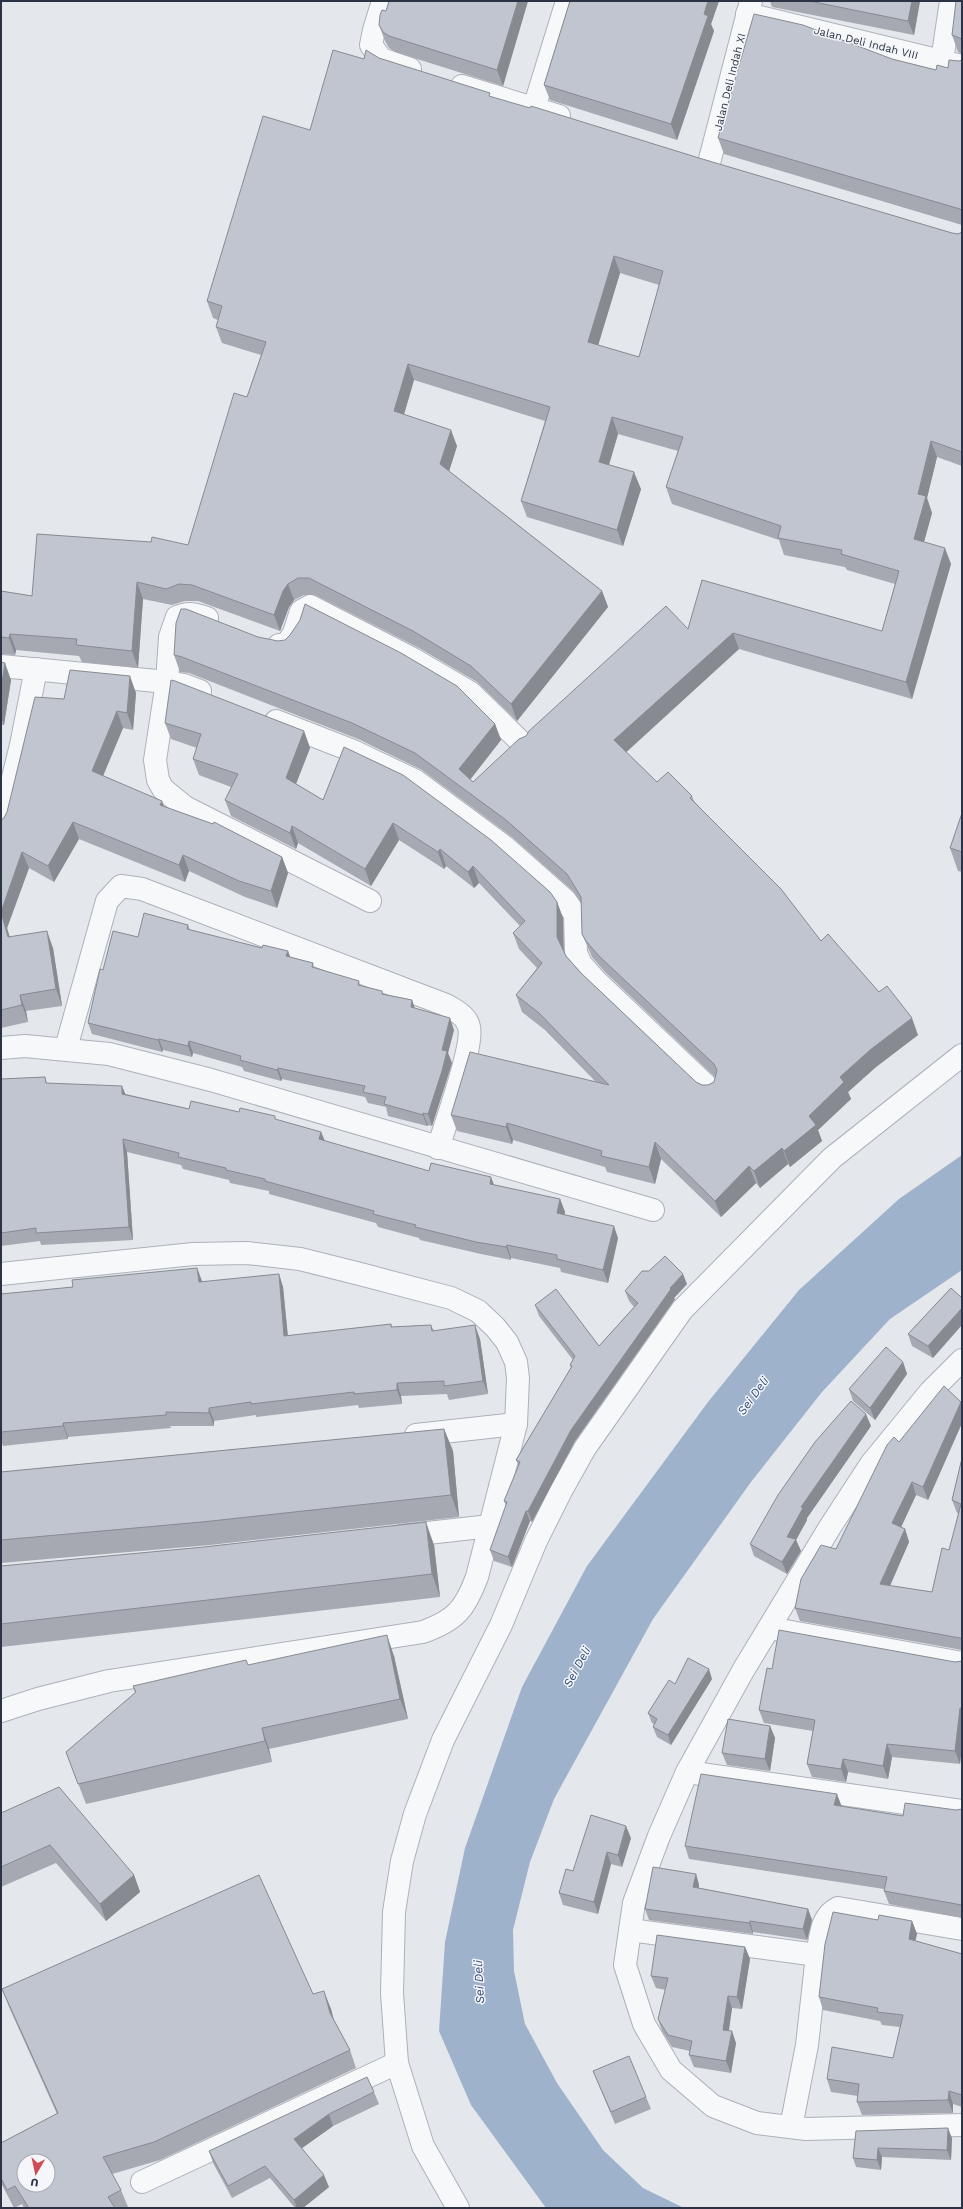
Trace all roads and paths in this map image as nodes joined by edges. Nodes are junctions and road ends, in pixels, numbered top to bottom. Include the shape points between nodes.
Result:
1 (383, 1) edge
2 (567, 1) edge
3 (951, 1) edge
4 (749, 7) edge
5 (952, 64) edge
6 (534, 108) junction
7 (580, 122) edge
8 (686, 156) edge
9 (227, 627) edge
10 (262, 640) edge
11 (1, 666) edge
12 (36, 669) junction
13 (167, 682) junction
14 (222, 699) edge
15 (258, 713) edge
16 (523, 744) edge
17 (1, 826) edge
18 (370, 901) dead end
19 (1, 1048) edge
20 (66, 1048) junction
21 (962, 1055) edge
22 (712, 1090) edge
23 (438, 1148) junction
24 (653, 1210) dead end
25 (1, 1274) edge
26 (962, 1360) edge
27 (516, 1424) junction
28 (397, 1437) edge
29 (490, 1526) junction
30 (382, 1538) edge
31 (769, 1628) junction
32 (962, 1663) edge
33 (1, 1711) edge
34 (687, 1772) junction
35 (962, 1811) edge
36 (962, 1929) edge
37 (630, 1930) junction
38 (817, 1955) junction
39 (397, 2062) junction
40 (962, 2125) edge
41 (791, 2127) junction
42 (142, 2182) dead end
43 (458, 2208) edge

1 - 6 street via 372,38 372,46 381,59
2 - 6 street
3 - 5 street
4 - 5 street, Jalan Deli Indah VIII
4 - 8 street, Jalan Deli Indah XI via 717,165
6 - 7 street
9 - 13 street via 194,613 177,617 170,637
10 - 16 street via 286,645 294,633 301,611 310,606 413,658 471,693
11 - 12 street
12 - 13 street
12 - 17 street via 22,745
13 - 14 street via 184,685
13 - 18 street via 155,760 158,780 163,789 184,806
15 - 22 street via 416,781 505,847 566,900 575,914 576,954 580,964
19 - 20 street
20 - 23 street via 109,1054 211,1080
20 - 23 street via 107,900 121,886 142,888 446,1005 464,1017 469,1026 469,1046
21 - 39 street via 832,1158 682,1310 578,1460 536,1541 500,1625 443,1740 416,1814 402,1861 394,1912 392,1993
23 - 24 street
25 - 27 street via 193,1254 247,1253 300,1259 451,1298 478,1311 507,1342 516,1362 518,1378
26 - 31 street via 930,1392 871,1464
27 - 28 street
27 - 29 street
29 - 30 street
29 - 33 street via 470,1597 452,1619 440,1626 423,1632 109,1681
31 - 32 street
31 - 34 street
34 - 35 street
34 - 37 street via 634,1903
36 - 38 street via 838,1908 829,1913 823,1924
37 - 38 street
37 - 41 street via 625,1964 644,2024 671,2070 713,2106 757,2123
38 - 41 street via 807,2045
39 - 42 street
39 - 43 street via 423,2146
40 - 41 street via 806,2129

